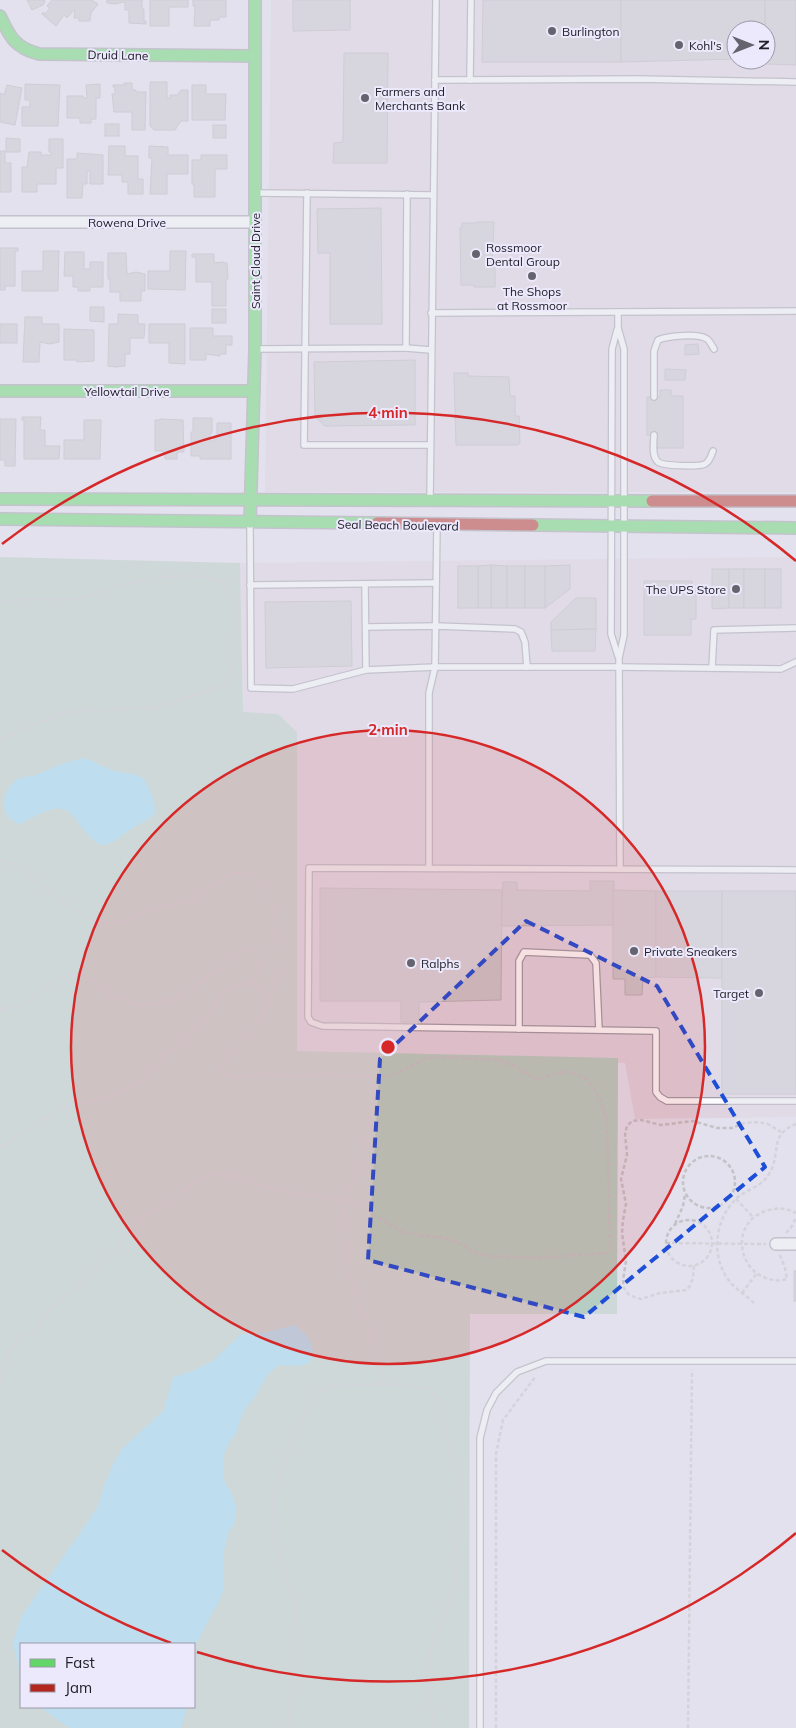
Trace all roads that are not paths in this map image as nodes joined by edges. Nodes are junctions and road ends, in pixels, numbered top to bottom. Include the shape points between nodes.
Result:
1 (255, 0) edge
2 (436, 0) edge
3 (471, 0) edge
4 (0, 16) edge
5 (255, 56) junction
6 (434, 80) junction
7 (470, 80) junction
8 (796, 82) edge
9 (255, 193) junction
10 (307, 193) junction
11 (407, 194) junction
12 (433, 195) junction
13 (0, 222) edge
14 (255, 222) junction
15 (796, 311) edge
16 (618, 312) junction
17 (432, 313) junction
18 (618, 328) junction
19 (406, 348) junction
20 (255, 349) junction
21 (304, 349) junction
22 (431, 350) junction
23 (714, 350) dead end
24 (0, 391) edge
25 (254, 392) junction
26 (654, 397) dead end
27 (654, 435) dead end
28 (430, 445) junction
29 (713, 451) dead end
30 (0, 499) edge
31 (252, 500) junction
32 (430, 501) junction
33 (796, 501) edge
34 (612, 502) junction
35 (624, 502) junction
36 (0, 519) edge
37 (250, 522) junction
38 (437, 525) junction
39 (612, 527) junction
40 (624, 527) junction
41 (796, 528) edge
42 (436, 583) junction
43 (365, 584) junction
44 (250, 585) junction
45 (436, 626) junction
46 (366, 627) junction
47 (796, 628) edge
48 (619, 658) junction
49 (796, 662) edge
50 (435, 667) junction
51 (528, 667) junction
52 (619, 667) junction
53 (712, 668) junction
54 (366, 670) junction
55 (429, 868) junction
56 (620, 869) junction
57 (796, 870) edge
58 (519, 1029) junction
59 (599, 1030) junction
60 (796, 1101) edge
61 (776, 1244) road end
62 (796, 1244) edge
63 (796, 1361) edge
64 (480, 1728) edge

1 - 5 main road, Saint Cloud Drive
2 - 6 lane
3 - 7 lane
4 - 5 main road, Druid Lane via 18,47 39,54
5 - 9 main road, Saint Cloud Drive
6 - 7 lane
6 - 12 lane
7 - 8 lane
9 - 10 lane
9 - 14 main road, Saint Cloud Drive
10 - 11 lane
10 - 21 lane
11 - 12 lane
11 - 19 lane
12 - 17 lane
13 - 14 street, Rowena Drive
14 - 20 main road, Saint Cloud Drive
15 - 16 lane
16 - 17 lane
16 - 18 lane
17 - 22 lane
18 - 34 lane via 612,350
18 - 35 lane via 624,349
19 - 21 lane
19 - 22 lane
20 - 21 lane
20 - 25 main road, Saint Cloud Drive
21 - 28 lane via 304,445
22 - 28 lane
23 - 26 lane via 701,336 667,336 658,340 654,351
24 - 25 main road, Yellowtail Drive
25 - 31 main road, Saint Cloud Drive
27 - 29 lane via 654,455 665,464 703,465 709,461
28 - 32 lane
30 - 31 main road, Seal Beach Boulevard
31 - 32 main road, Seal Beach Boulevard
31 - 37 main road, Saint Cloud Drive
32 - 34 main road, Seal Beach Boulevard
33 - 35 main road, Seal Beach Boulevard
34 - 35 main road, Seal Beach Boulevard
34 - 39 lane
35 - 40 lane
36 - 37 main road, Seal Beach Boulevard
37 - 38 main road, Seal Beach Boulevard
37 - 44 lane
38 - 39 main road, Seal Beach Boulevard
38 - 42 lane
39 - 40 main road, Seal Beach Boulevard
39 - 48 lane via 610,634
40 - 41 main road, Seal Beach Boulevard
40 - 48 lane via 624,635
42 - 43 lane
42 - 45 lane
43 - 44 lane
43 - 46 lane
44 - 54 lane via 251,688 293,689
45 - 46 lane
45 - 50 lane
45 - 51 lane via 515,629 521,632 525,642
46 - 54 lane
47 - 53 lane via 714,630
48 - 52 lane
49 - 53 lane via 781,669
50 - 51 lane
50 - 54 lane
50 - 55 lane via 429,692
51 - 52 lane
52 - 53 lane
52 - 56 lane
55 - 56 lane
55 - 58 lane via 309,868 308,1017 311,1022 322,1026
56 - 57 lane
58 - 59 lane
58 - 59 lane via 519,961 524,952 590,955 596,963
59 - 60 lane via 656,1031 656,1092 667,1101
61 - 62 street
63 - 64 lane via 546,1361 517,1372 496,1393 487,1410 480,1438

